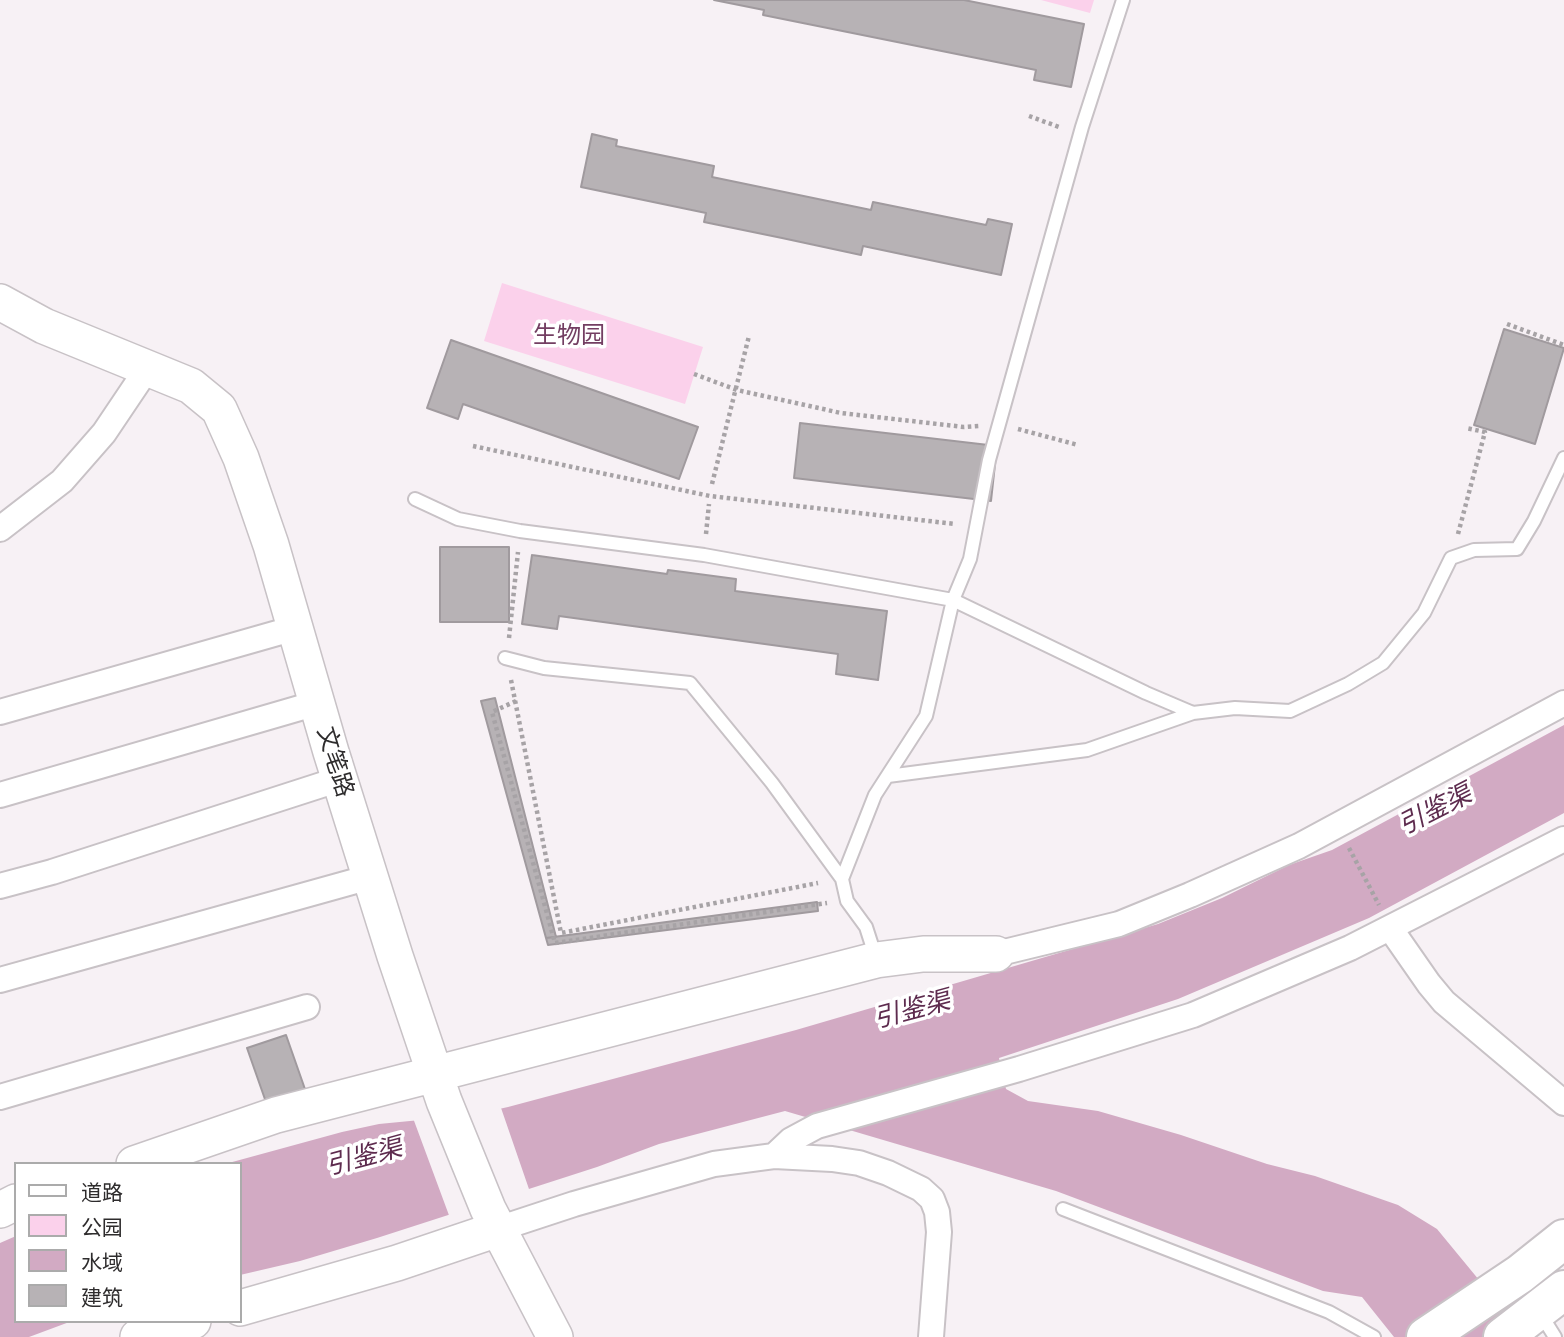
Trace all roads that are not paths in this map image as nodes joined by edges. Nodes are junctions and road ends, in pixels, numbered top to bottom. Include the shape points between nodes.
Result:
1 (1123, 0) edge
2 (0, 302) edge
3 (147, 369) junction
4 (1564, 458) edge
5 (415, 499) dead end
6 (0, 529) edge
7 (953, 600) junction
8 (295, 628) junction
9 (505, 658) road end
10 (317, 703) junction
11 (1564, 703) edge
12 (0, 712) edge
13 (1193, 713) junction
14 (888, 776) junction
15 (340, 779) junction
16 (0, 795) edge
17 (1564, 839) edge
18 (370, 877) junction
19 (842, 879) junction
20 (0, 886) edge
21 (1387, 921) junction
22 (996, 954) joint
23 (876, 960) junction
24 (0, 980) edge
25 (307, 1007) dead end
26 (440, 1088) junction
27 (0, 1097) edge
28 (1564, 1103) edge
29 (774, 1156) junction
30 (140, 1162) edge
31 (1063, 1209) dead end
32 (493, 1219) junction
33 (1564, 1239) edge
34 (1535, 1263) junction
35 (242, 1307) edge
36 (1554, 1307) edge
37 (186, 1323) edge
38 (1439, 1334) edge
39 (138, 1337) edge
40 (555, 1337) edge
41 (931, 1337) edge
42 (1374, 1337) edge
43 (1503, 1337) edge

1 - 7 lane via 1082,127 989,460 970,559
2 - 3 street, 文笔路 via 44,326
3 - 6 street via 104,433 62,481
3 - 8 street, 文笔路 via 191,386 219,409 241,458
4 - 13 lane via 1517,549 1474,550 1451,558 1424,613 1383,663 1290,711 1235,708
5 - 7 lane via 458,519 520,531 704,555
7 - 13 lane
7 - 14 lane via 926,716
8 - 10 street, 文笔路
8 - 12 street
9 - 19 lane via 544,668 690,683 772,783
10 - 15 street, 文笔路
10 - 16 street
11 - 22 street via 1299,846 1190,895 1119,924
13 - 14 lane via 1087,750
14 - 19 lane via 875,795
15 - 18 street, 文笔路
15 - 20 street
17 - 21 street
18 - 24 street
18 - 26 street, 文笔路
19 - 23 lane via 847,898 866,927
21 - 28 street via 1444,1002
21 - 29 street via 1350,948 1193,1015 817,1126
22 - 23 street via 923,954
23 - 26 street
25 - 27 street
26 - 30 street via 276,1115
26 - 32 street, 文笔路
29 - 32 street via 713,1164 574,1204
29 - 41 street via 859,1163 906,1180 932,1199 939,1232
31 - 42 lane via 1317,1307
32 - 35 street via 397,1263
32 - 40 street, 文笔路
33 - 34 main road
34 - 36 main road
34 - 38 main road
36 - 43 main road
37 - 39 street

